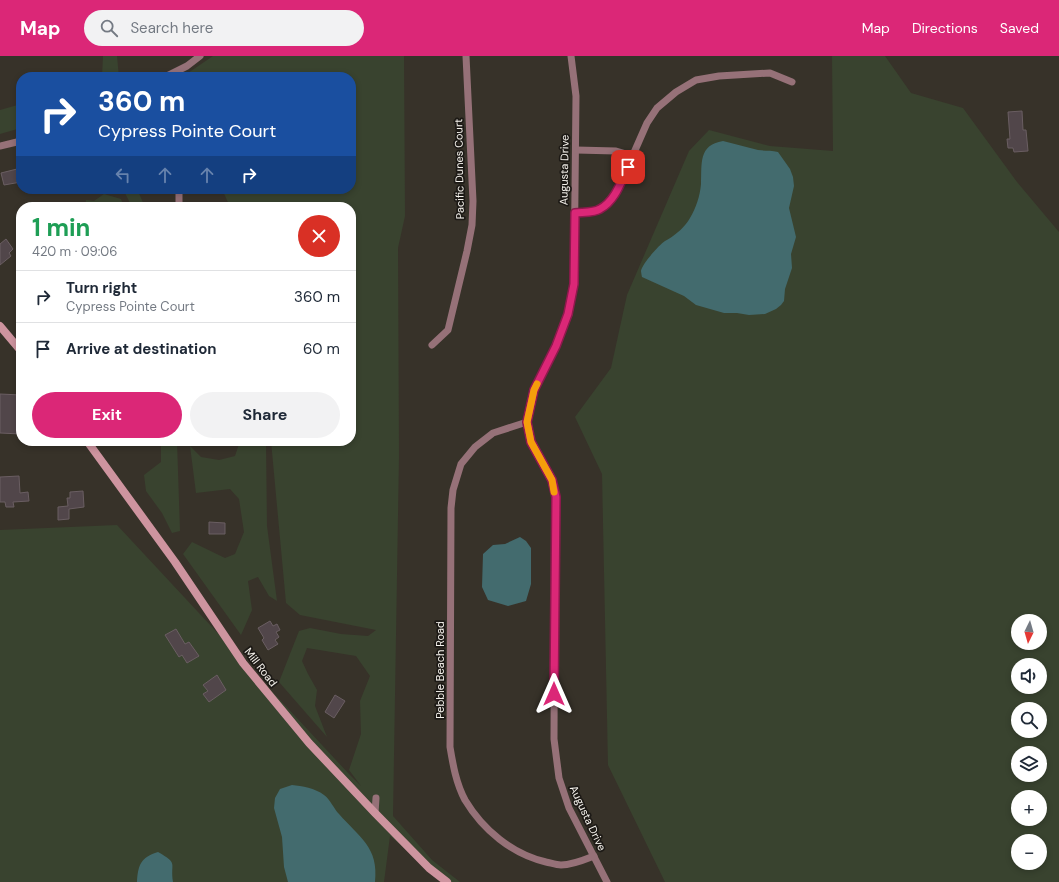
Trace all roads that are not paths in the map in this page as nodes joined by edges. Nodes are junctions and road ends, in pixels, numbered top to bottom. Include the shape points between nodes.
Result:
1 (200, 56) edge
2 (466, 56) edge
3 (571, 56) edge
4 (180, 72) edge
5 (792, 82) dead end
6 (16, 143) edge
7 (0, 146) edge
8 (576, 150) junction
9 (633, 156) junction
10 (575, 213) junction
11 (0, 326) edge
12 (16, 345) edge
13 (432, 345) dead end
14 (527, 422) junction
15 (91, 446) edge
16 (376, 798) dead end
17 (375, 813) junction
18 (594, 856) junction
19 (447, 882) edge
20 (607, 882) edge

1 - 4 street
2 - 13 street, Pacific Dunes Court via 472,225 448,330
3 - 8 street, Augusta Drive via 576,96
5 - 9 street via 770,73 696,80 676,92 658,108 647,123
6 - 7 street
8 - 9 street via 616,151
8 - 10 street, Augusta Drive
9 - 10 street via 610,202 599,210
10 - 14 street, Augusta Drive via 574,284 568,314 556,346 534,390
11 - 12 main road
14 - 18 street, Augusta Drive via 531,442 552,480 556,497 554,739 559,778 569,808
14 - 18 street, Pebble Beach Road via 493,433 474,446 461,464 453,490 450,747 454,773 465,799 484,825 508,846 539,860 561,865 580,862
15 - 17 main road, Mill Road via 175,562 243,663 309,743
16 - 17 street
17 - 19 main road, Mill Road via 429,868
18 - 20 street, Augusta Drive

